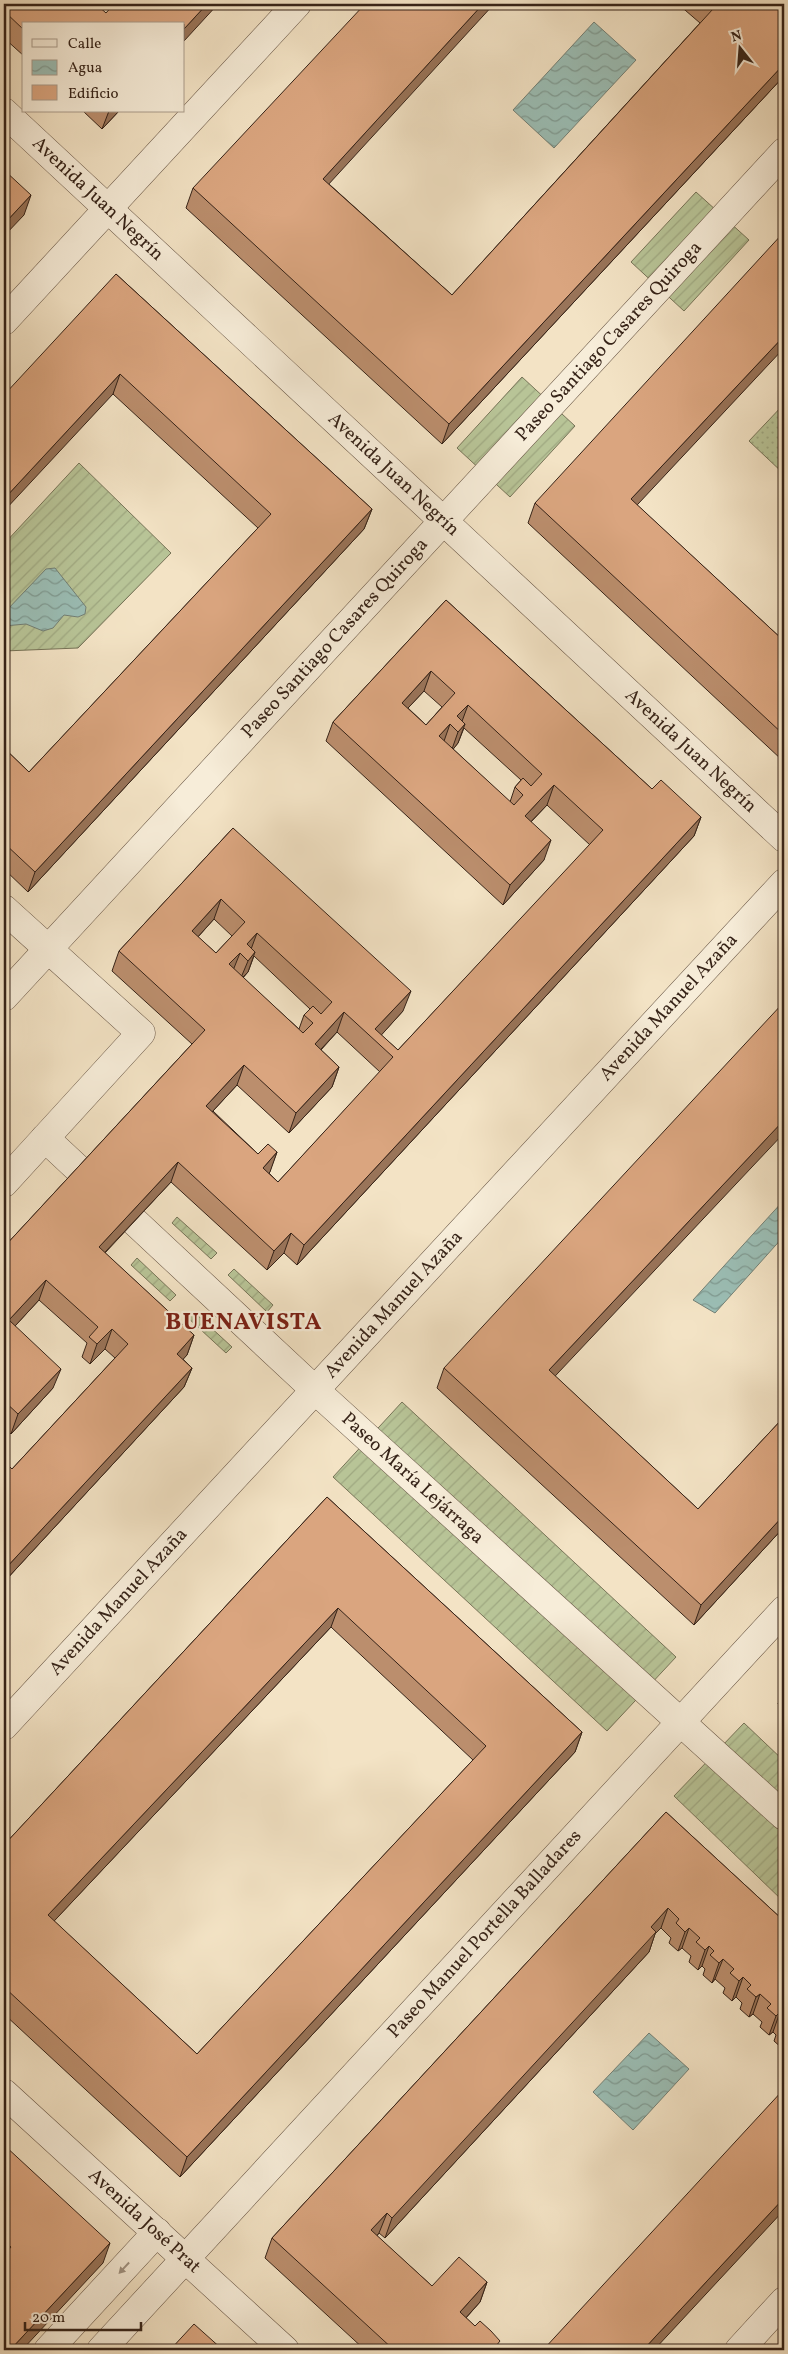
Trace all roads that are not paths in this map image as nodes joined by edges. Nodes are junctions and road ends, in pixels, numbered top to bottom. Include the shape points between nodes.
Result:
1 (297, 4) edge
2 (4, 112) edge
3 (784, 152) edge
4 (108, 209) junction
5 (4, 321) edge
6 (444, 522) junction
7 (784, 838) edge
8 (784, 884) edge
9 (4, 909) edge
10 (48, 950) junction
11 (4, 997) edge
12 (45, 1138) junction
13 (4, 1183) edge
14 (315, 1390) junction
15 (784, 1610) edge
16 (681, 1722) junction
17 (4, 1726) edge
18 (784, 1816) edge
19 (4, 2093) edge
20 (157, 2232) junction
21 (185, 2258) junction
22 (784, 2301) edge
23 (48, 2350) edge
24 (101, 2350) edge
25 (285, 2350) edge
26 (739, 2350) edge

1 - 4 street
2 - 4 street, Avenida Juan Negrín
3 - 6 street, Paseo Santiago Casares Quiroga
4 - 5 street
4 - 6 street, Avenida Juan Negrín
6 - 7 street, Avenida Juan Negrín
6 - 10 street, Paseo Santiago Casares Quiroga
8 - 14 street, Avenida Manuel Azaña
9 - 10 street
10 - 11 street, Paseo Santiago Casares Quiroga
10 - 12 street via 141,1033
12 - 13 street
12 - 14 street, Paseo María Lejárraga
14 - 16 street, Paseo María Lejárraga
14 - 17 street, Avenida Manuel Azaña
15 - 16 street, Paseo Manuel Portella Balladares
16 - 18 street, Paseo María Lejárraga
16 - 21 street, Paseo Manuel Portella Balladares
19 - 20 street, Avenida José Prat
20 - 21 street, Avenida José Prat
20 -> 23 street
21 - 24 street, Paseo Manuel Portella Balladares
21 - 25 street, Avenida José Prat
22 - 26 street

